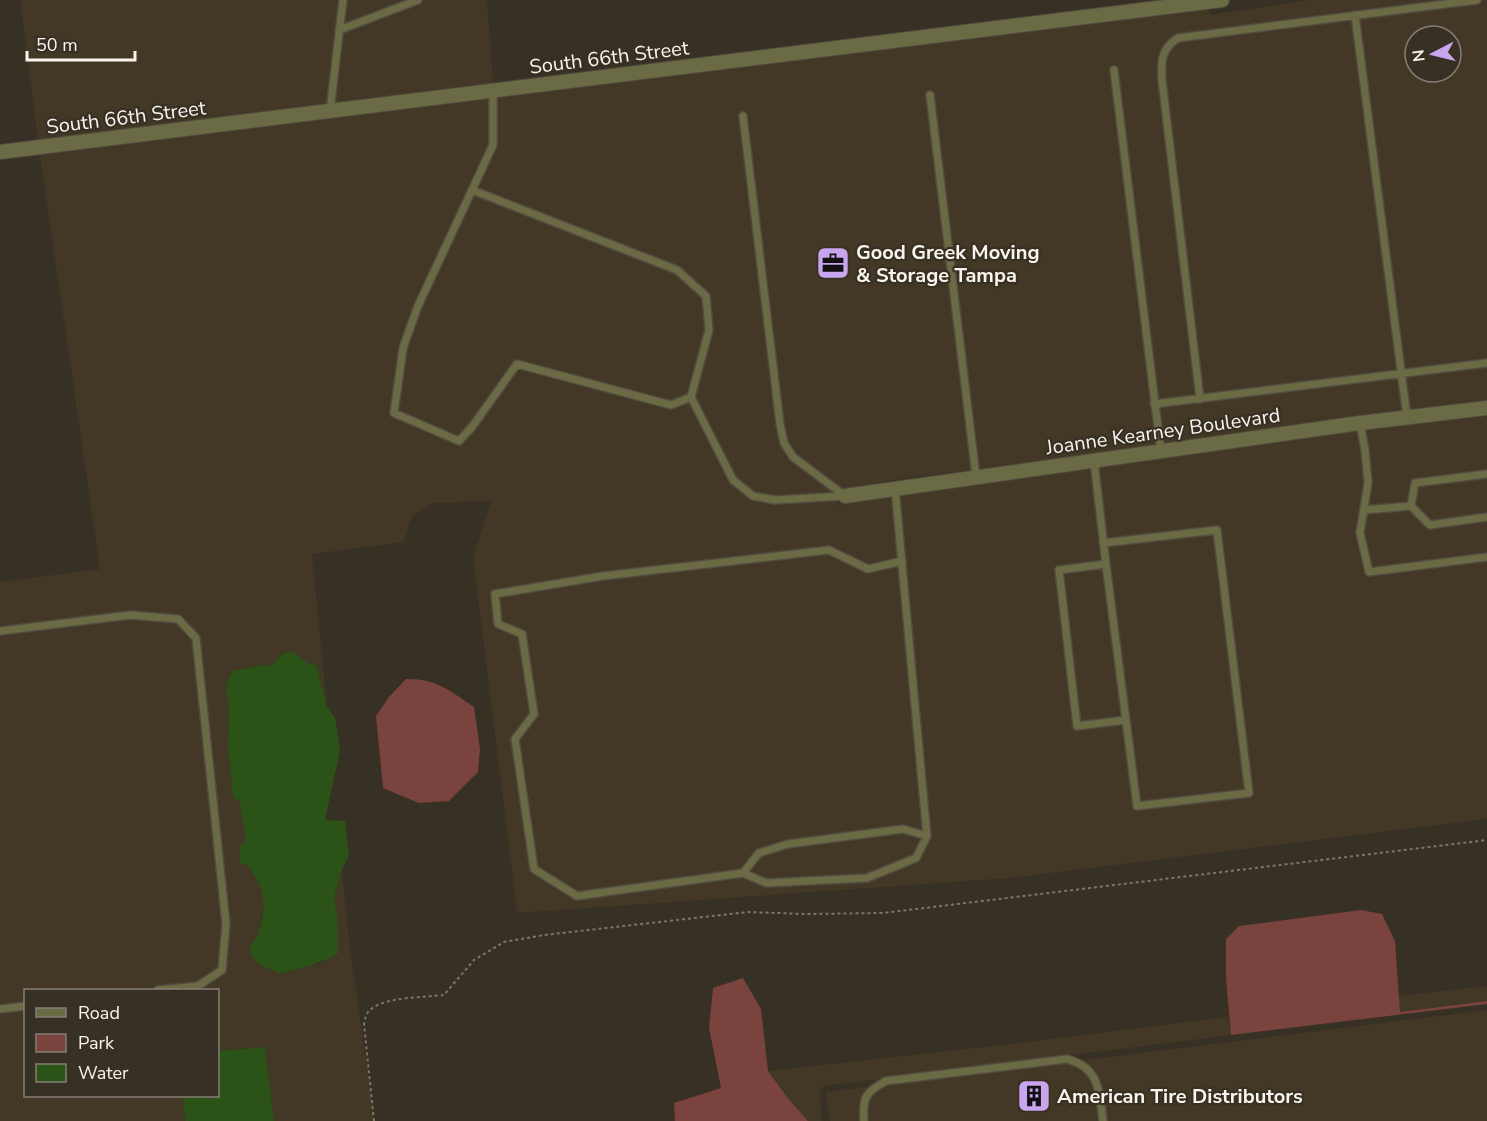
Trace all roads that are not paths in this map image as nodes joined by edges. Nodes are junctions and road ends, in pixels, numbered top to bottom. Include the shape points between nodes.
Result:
1 (343, 0) edge
2 (418, 0) edge
3 (1222, 0) edge
4 (1477, 0) edge
5 (1355, 15) junction
6 (339, 30) junction
7 (1114, 70) dead end
8 (494, 91) junction
9 (930, 95) dead end
10 (330, 111) junction
11 (743, 116) dead end
12 (0, 152) edge
13 (472, 190) junction
14 (1487, 363) edge
15 (1402, 374) junction
16 (692, 397) junction
17 (1200, 399) junction
18 (1154, 404) junction
19 (1487, 408) edge
20 (1407, 417) junction
21 (1360, 423) junction
22 (1161, 452) junction
23 (1094, 461) junction
24 (1487, 474) edge
25 (976, 476) junction
26 (895, 488) junction
27 (845, 496) junction
28 (1411, 506) junction
29 (1364, 510) junction
30 (1487, 517) edge
31 (1103, 543) junction
32 (1487, 557) edge
33 (902, 561) junction
34 (1106, 564) junction
35 (0, 631) edge
36 (1126, 720) junction
37 (927, 836) junction
38 (743, 873) junction
39 (168, 989) edge
40 (24, 1006) edge
41 (0, 1009) edge
42 (864, 1121) edge
43 (1103, 1121) edge

1 - 6 lane
2 - 6 lane
3 - 8 street, South 66th Street
4 - 5 lane
5 - 15 lane
5 - 17 lane via 1178,38 1168,44 1161,61
6 - 10 lane
7 - 18 lane
8 - 10 street, South 66th Street
8 - 13 lane via 493,145
9 - 25 lane
10 - 12 street, South 66th Street
11 - 27 lane via 784,444 793,457
13 - 16 lane via 677,270 706,296 709,330
13 - 16 lane via 402,348 394,413 459,441 517,364 671,405
14 - 15 lane
15 - 17 lane
15 - 20 lane
16 - 27 lane via 733,480 753,496 776,500
17 - 18 lane
18 - 22 lane
19 - 20 street, Joanne Kearney Boulevard
20 - 21 street, Joanne Kearney Boulevard
21 - 22 street, Joanne Kearney Boulevard
21 - 29 lane via 1368,483
22 - 23 street, Joanne Kearney Boulevard
23 - 25 street, Joanne Kearney Boulevard
23 - 31 lane
24 - 28 lane via 1415,483
25 - 26 street, Joanne Kearney Boulevard
26 - 27 street, Joanne Kearney Boulevard
26 - 33 lane
28 - 29 lane
28 - 30 lane via 1430,525
29 - 32 lane via 1360,533 1369,572
31 - 34 lane
31 - 36 lane via 1217,530 1249,793 1137,806
33 - 37 lane
33 - 38 lane via 868,569 829,550 603,576 495,594 498,624 522,634 534,714 515,739 534,869 577,896
34 - 36 lane
34 - 36 lane via 1059,570 1077,726
35 - 39 lane via 130,615 178,620 196,638 226,924 222,970 198,986
37 - 38 lane via 903,829 788,844 759,853
37 - 38 lane via 916,858 867,878 766,883
40 - 41 lane
42 - 43 lane via 863,1103 871,1089 886,1081 1067,1059 1086,1067 1094,1076

